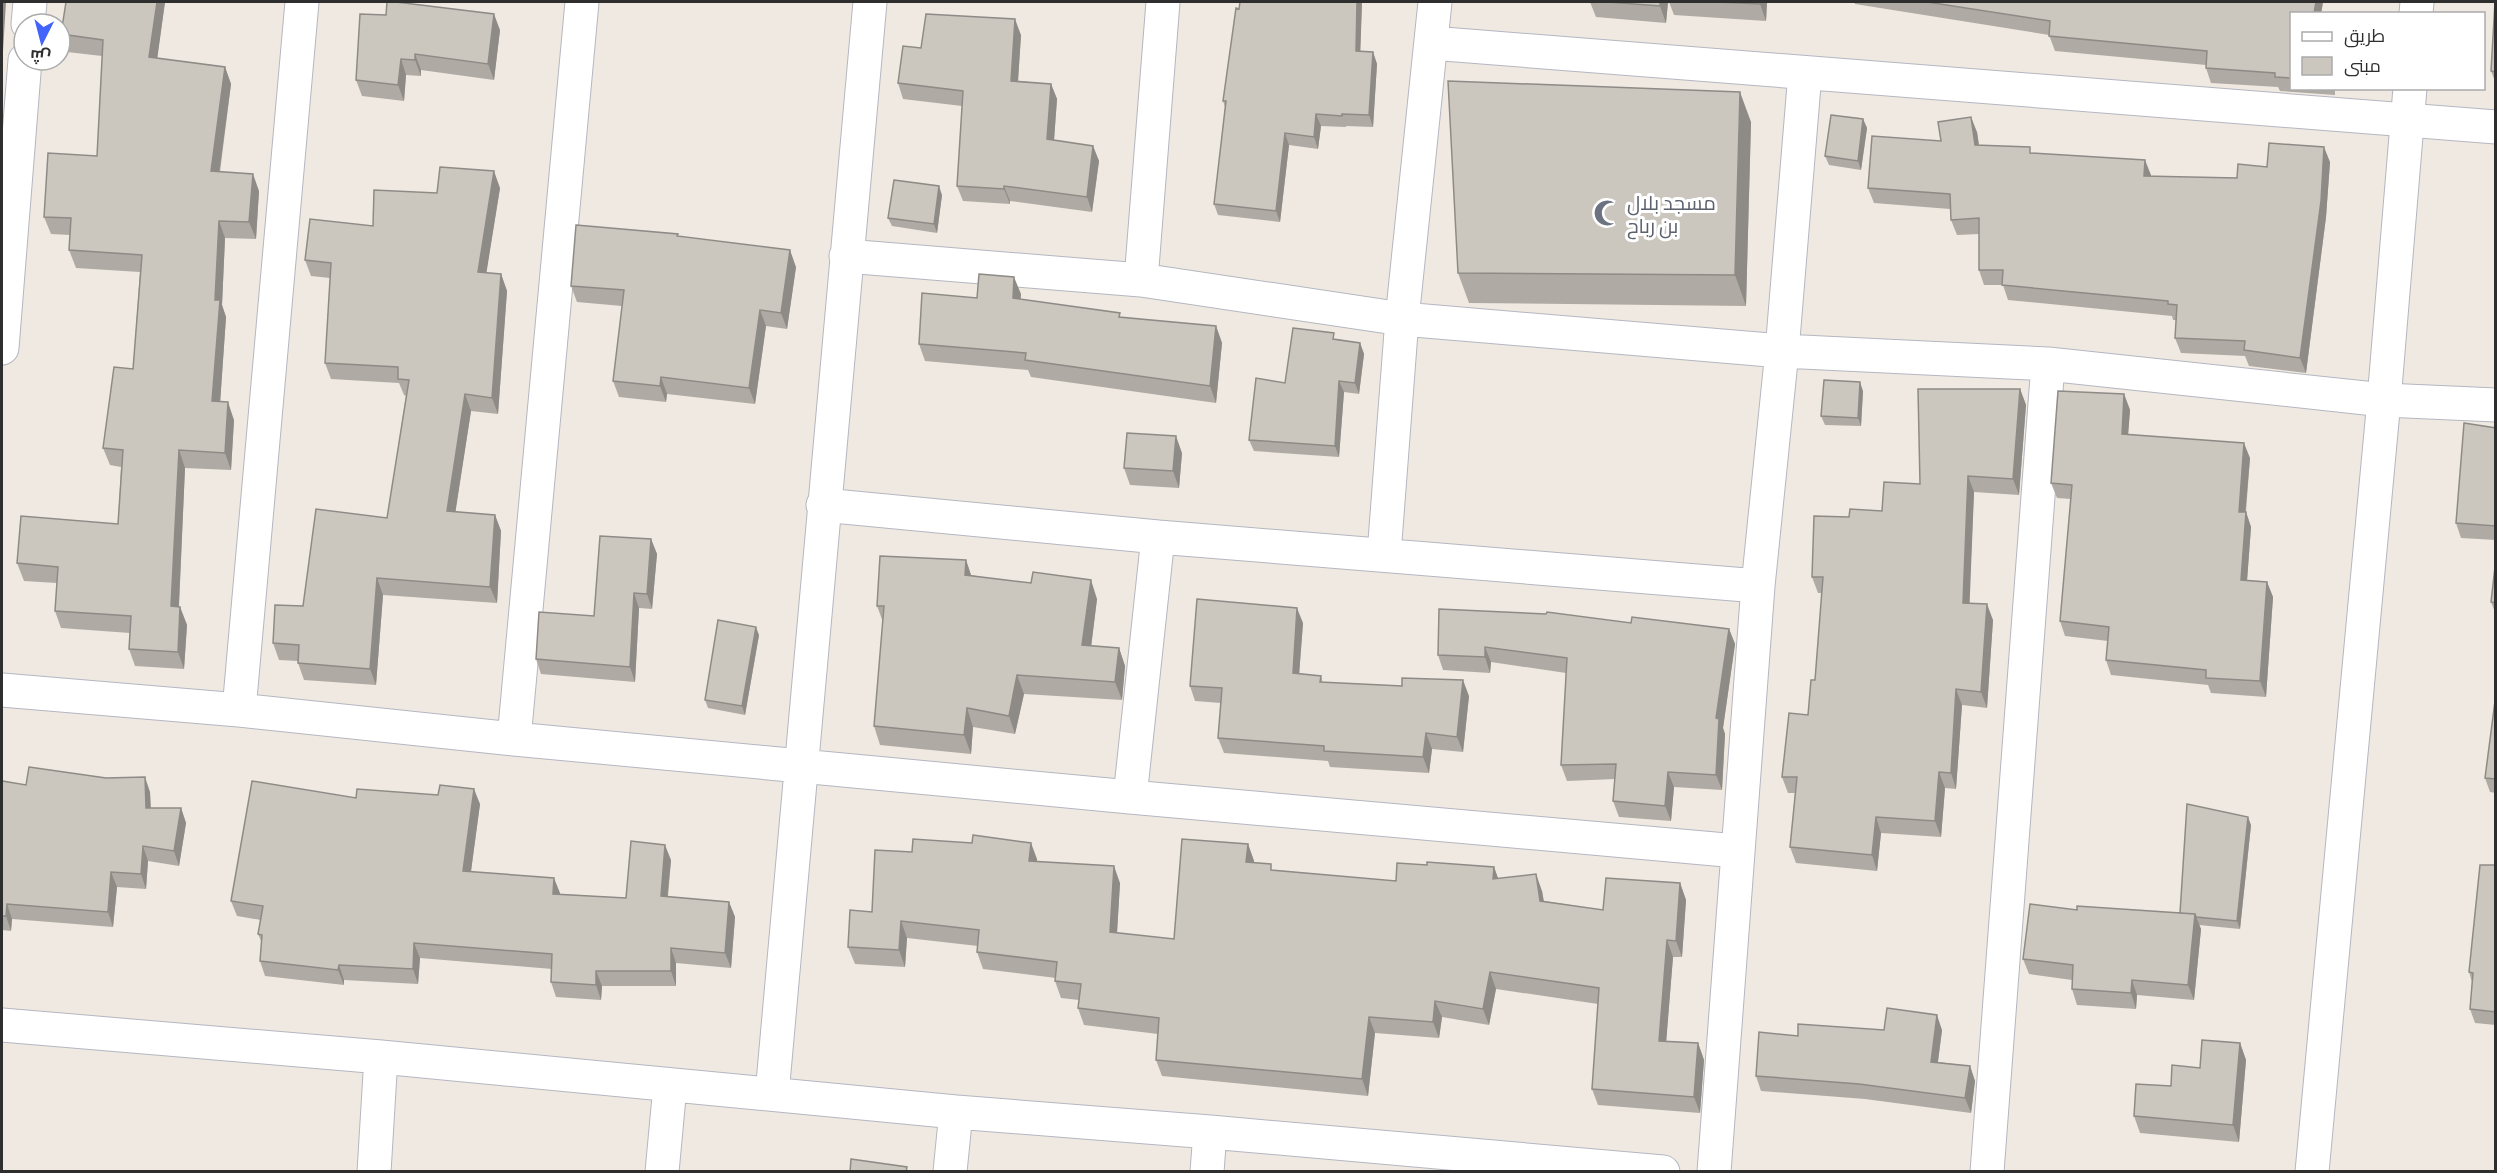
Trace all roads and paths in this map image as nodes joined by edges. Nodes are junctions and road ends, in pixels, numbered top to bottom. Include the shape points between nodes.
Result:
1 (302, 2) edge
2 (582, 2) edge
3 (870, 2) edge
4 (1163, 2) edge
5 (1435, 2) edge
6 (1431, 43) junction
7 (23, 72) edge
8 (1805, 73) junction
9 (2410, 90) edge
10 (2408, 120) junction
11 (2496, 127) edge
12 (8, 189) edge
13 (846, 255) junction
14 (1141, 280) junction
15 (1401, 319) junction
16 (2, 348) edge
17 (1782, 351) junction
18 (2048, 364) junction
19 (2384, 400) junction
20 (2496, 405) edge
21 (823, 505) junction
22 (1158, 537) junction
23 (1384, 554) junction
24 (1758, 586) junction
25 (2, 690) edge
26 (238, 710) junction
27 (514, 740) junction
28 (801, 766) junction
29 (1130, 797) junction
30 (1737, 851) junction
31 (2, 1025) edge
32 (381, 1057) junction
33 (670, 1086) junction
34 (772, 1094) junction
35 (956, 1112) junction
36 (1210, 1132) junction
37 (374, 1172) edge
38 (662, 1172) edge
39 (950, 1172) edge
40 (1207, 1172) edge
41 (1663, 1172) edge
42 (1714, 1172) edge
43 (1987, 1172) edge
44 (2312, 1172) edge

1 - 26 street
2 - 27 street
3 - 13 street
4 - 14 street
5 - 6 street
6 - 8 street
6 - 15 street
7 - 12 street
8 - 10 street
8 - 17 street
9 - 10 street
10 - 11 street
10 - 19 street
12 - 16 street
13 - 14 street
13 - 21 street
14 - 15 street
15 - 17 street
15 - 23 street
17 - 18 street
17 - 24 street
18 - 19 street
18 - 43 street
19 - 20 street
19 - 44 street
21 - 22 street
21 - 28 street
22 - 23 street
22 - 29 street
23 - 24 street
24 - 30 street
25 - 26 street
26 - 27 street
27 - 28 street
28 - 29 street
28 - 34 street
29 - 30 street
30 - 42 street
31 - 32 street
32 - 33 street
32 - 37 street
33 - 34 street
33 - 38 street
34 - 35 street
35 - 36 street
35 - 39 street
36 - 40 street
36 - 41 street

